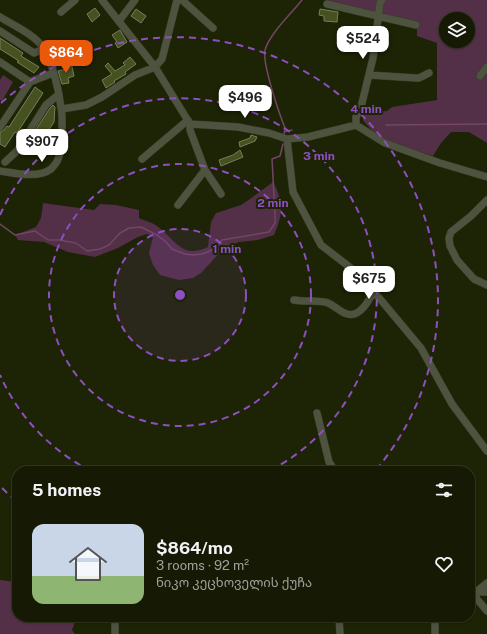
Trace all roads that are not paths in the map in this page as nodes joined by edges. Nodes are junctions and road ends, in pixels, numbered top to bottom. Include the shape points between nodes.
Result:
1 (75, 0) edge
2 (102, 0) edge
3 (136, 0) edge
4 (179, 0) edge
5 (382, 0) edge
6 (327, 4) dead end
7 (61, 12) dead end
8 (378, 16) junction
9 (0, 17) edge
10 (119, 21) junction
11 (416, 25) dead end
12 (213, 28) dead end
13 (0, 31) edge
14 (44, 49) junction
15 (0, 62) edge
16 (155, 67) junction
17 (487, 67) edge
18 (429, 72) dead end
19 (53, 73) junction
20 (369, 75) junction
21 (480, 76) dead end
22 (30, 82) junction
23 (58, 95) junction
24 (62, 109) junction
25 (189, 122) junction
26 (356, 125) junction
27 (0, 127) edge
28 (287, 139) junction
29 (3, 160) edge
30 (142, 160) dead end
31 (205, 170) junction
32 (0, 171) edge
33 (8, 172) junction
34 (487, 176) edge
35 (221, 194) dead end
36 (487, 200) edge
37 (178, 205) dead end
38 (487, 285) edge
39 (374, 291) junction
40 (294, 300) dead end
41 (317, 413) dead end
42 (487, 451) edge
43 (332, 466) edge
44 (487, 584) edge
45 (475, 589) edge
46 (475, 590) edge
47 (487, 592) edge
48 (475, 595) edge
49 (487, 611) edge
50 (115, 622) edge
51 (339, 622) edge
52 (435, 622) edge
53 (115, 634) edge
54 (340, 634) edge
55 (435, 634) edge

1 - 7 street
2 - 10 street
3 - 10 street
4 - 12 street
4 - 16 street via 162,59
5 - 8 street
6 - 8 street
8 - 11 street
8 - 20 street
9 - 14 street via 38,41
10 - 16 street
13 - 14 street via 34,53
14 - 19 street
15 - 22 street
16 - 24 street via 135,75 86,105
16 - 25 street
17 - 21 street
18 - 20 street via 419,78
19 - 22 street
19 - 23 street
20 - 26 street
22 - 27 street
23 - 24 street
23 - 29 street via 46,104 17,151
24 - 33 street via 60,150 54,165 40,174
25 - 28 street via 238,127
25 - 30 street
25 - 31 street
26 - 28 street via 308,137
26 - 34 street via 385,143 440,163
28 - 39 street via 293,192 321,245 360,275
29 - 33 street
31 - 35 street
31 - 37 street
32 - 33 street
36 - 38 street via 451,232 449,238 457,260 474,279
39 - 40 street via 367,303 353,314 348,314 328,303
39 - 42 street via 421,348 452,404
41 - 43 street
44 - 45 street
46 - 47 street
48 - 49 street
50 - 53 street
51 - 54 street
52 - 55 street

